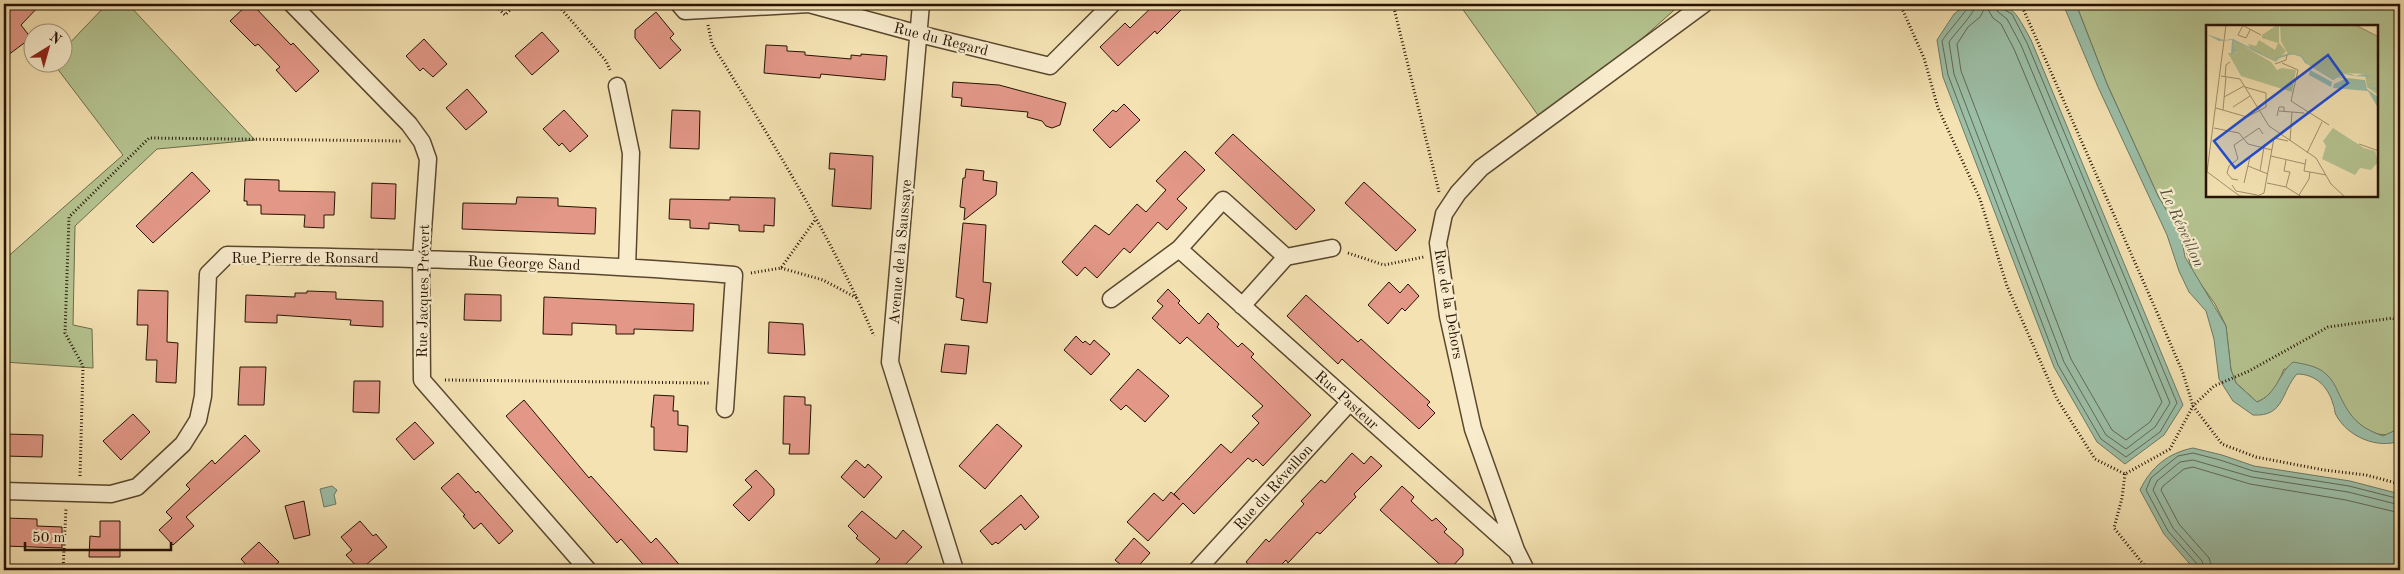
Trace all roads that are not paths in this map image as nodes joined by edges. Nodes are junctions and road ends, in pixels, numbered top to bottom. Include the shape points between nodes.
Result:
1 (292, 4) edge
2 (921, 4) edge
3 (1112, 4) edge
4 (1704, 4) edge
5 (682, 7) edge
6 (919, 34) junction
7 (617, 86) road end
8 (1332, 248) road end
9 (1178, 250) junction
10 (1286, 257) junction
11 (421, 259) junction
12 (627, 266) junction
13 (1111, 299) dead end
14 (1242, 306) junction
15 (1350, 403) junction
16 (725, 409) dead end
17 (4, 491) edge
18 (1516, 550) junction
19 (588, 570) edge
20 (956, 570) edge
21 (1197, 570) edge
22 (1526, 570) edge

1 - 11 street, Rue Jacques Prévert via 409,124 422,142 428,158
2 - 6 street, Avenue de la Saussaye
3 - 6 street, Rue du Regard via 1050,66
4 - 18 street, Rue de la Dehors via 1480,168 1444,214 1438,244 1448,316 1473,429
5 - 6 street, Rue du Regard via 704,10 809,4
6 - 20 street, Avenue de la Saussaye via 890,362
7 - 12 street via 631,153
8 - 10 street
9 - 10 street via 1223,200
9 - 13 street
9 - 14 street, Rue Pasteur
10 - 14 street
11 - 12 street, Rue George Sand
11 - 17 street, Rue Pierre de Ronsard via 227,255 208,274 203,396 198,420 183,444 137,487 112,494
11 - 19 street, Rue Jacques Prévert via 422,380
12 - 16 street, Rue George Sand via 734,275
14 - 15 street, Rue Pasteur
15 - 18 street, Rue Pasteur
15 - 21 street, Rue du Réveillon
18 - 22 street, Rue de la Dehors

